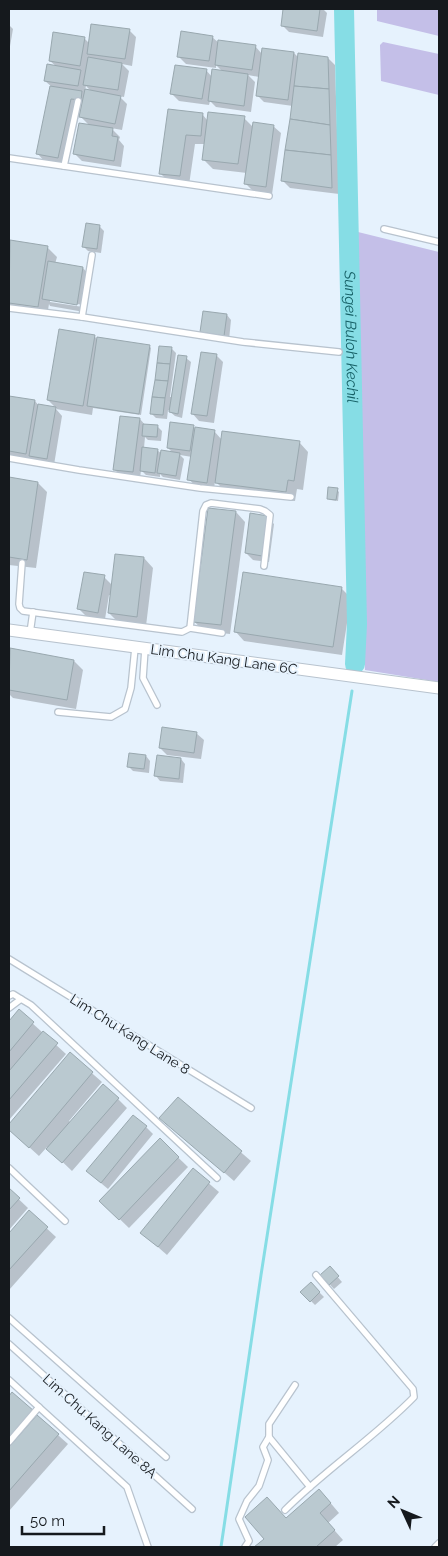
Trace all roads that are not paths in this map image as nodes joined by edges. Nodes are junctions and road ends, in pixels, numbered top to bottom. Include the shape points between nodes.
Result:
1 (78, 101) dead end
2 (9, 158) edge
3 (64, 166) junction
4 (269, 196) dead end
5 (384, 229) dead end
6 (439, 242) edge
7 (92, 255) dead end
8 (9, 308) edge
9 (82, 317) junction
10 (339, 352) dead end
11 (9, 458) edge
12 (291, 497) dead end
13 (22, 563) dead end
14 (264, 566) dead end
15 (33, 612) junction
16 (190, 628) junction
17 (9, 630) edge
18 (30, 633) junction
19 (222, 633) dead end
20 (140, 648) junction
21 (439, 688) edge
22 (157, 705) dead end
23 (58, 712) dead end
24 (9, 959) edge
25 (9, 996) edge
26 (21, 999) junction
27 (9, 1008) edge
28 (251, 1108) dead end
29 (9, 1168) edge
30 (217, 1178) dead end
31 (65, 1220) dead end
32 (316, 1275) dead end
33 (9, 1318) edge
34 (9, 1344) edge
35 (9, 1380) edge
36 (295, 1385) dead end
37 (39, 1407) junction
38 (269, 1437) junction
39 (9, 1442) edge
40 (166, 1458) dead end
41 (310, 1487) junction
42 (192, 1509) dead end
43 (285, 1510) dead end
44 (439, 1542) edge
45 (148, 1547) edge
46 (245, 1547) edge
47 (435, 1547) edge

1 - 3 lane
2 - 3 lane
3 - 4 lane
5 - 6 lane
7 - 9 lane
8 - 9 lane
9 - 10 lane via 243,342
11 - 12 lane via 200,488
13 - 15 lane via 20,608
14 - 16 lane via 270,515 260,509 206,505
15 - 16 lane via 182,632
15 - 18 lane
16 - 19 lane
17 - 18 street, Lim Chu Kang Lane 6C
18 - 20 street, Lim Chu Kang Lane 6C
20 - 21 street, Lim Chu Kang Lane 6C
20 - 22 lane via 142,678
20 - 23 lane via 125,708 111,717
24 - 28 lane, Lim Chu Kang Lane 8
25 - 26 lane via 13,994
26 - 27 lane
26 - 30 lane
29 - 31 lane
32 - 41 lane via 412,1389 414,1397 385,1426
33 - 40 lane
34 - 42 lane, Lim Chu Kang Lane 8A
35 - 37 lane
36 - 38 lane via 269,1424
37 - 39 lane
37 - 45 lane via 127,1487
38 - 41 lane
38 - 46 lane via 263,1447 268,1460 262,1478 239,1519 249,1541
41 - 43 lane
44 - 47 lane

